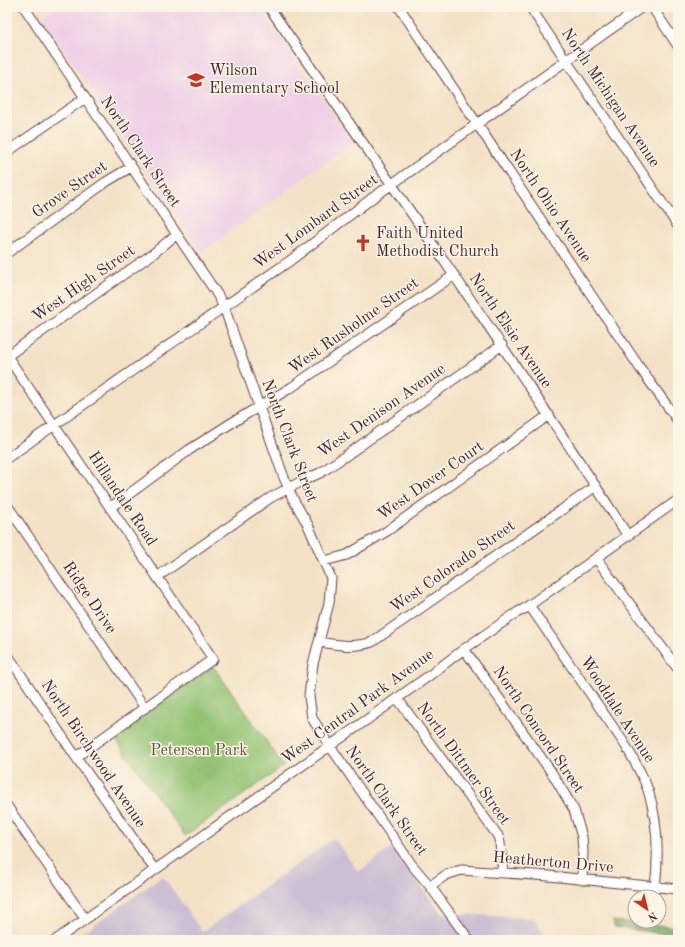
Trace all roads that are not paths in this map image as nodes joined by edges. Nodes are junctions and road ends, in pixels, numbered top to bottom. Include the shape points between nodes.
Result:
1 (24, 7) edge
2 (269, 7) edge
3 (399, 7) edge
4 (530, 7) edge
5 (642, 7) edge
6 (652, 7) edge
7 (678, 46) edge
8 (566, 61) junction
9 (85, 98) junction
10 (477, 125) junction
11 (7, 152) edge
12 (130, 167) junction
13 (392, 185) junction
14 (678, 226) edge
15 (177, 234) junction
16 (7, 253) edge
17 (454, 275) junction
18 (224, 307) junction
19 (502, 345) junction
20 (7, 356) edge
21 (258, 407) junction
22 (549, 415) junction
23 (678, 421) edge
24 (53, 425) junction
25 (7, 458) edge
26 (596, 486) junction
27 (288, 488) junction
28 (678, 500) edge
29 (7, 505) edge
30 (110, 508) junction
31 (628, 536) junction
32 (596, 558) junction
33 (324, 561) junction
34 (157, 578) junction
35 (529, 605) junction
36 (319, 642) junction
37 (464, 649) junction
38 (7, 654) edge
39 (678, 669) edge
40 (397, 698) junction
41 (145, 708) junction
42 (330, 746) junction
43 (76, 757) junction
44 (7, 806) edge
45 (154, 870) junction
46 (503, 873) junction
47 (582, 880) junction
48 (430, 886) junction
49 (655, 888) junction
50 (678, 889) edge
51 (85, 919) junction
52 (56, 940) edge
53 (469, 940) edge

1 - 9 street, North Clark Street
2 - 13 street, North Elsie Avenue
3 - 10 street, North Ohio Avenue
4 - 8 street, North Michigan Avenue
5 - 8 street, West Lombard Street
6 - 7 street
8 - 10 street, West Lombard Street
8 - 14 street, North Michigan Avenue
9 - 11 street
9 - 12 street, North Clark Street
10 - 13 street, West Lombard Street
10 - 23 street, North Ohio Avenue
12 - 15 street, North Clark Street
12 - 16 street, Grove Street
13 - 17 street, North Elsie Avenue
13 - 18 street, West Lombard Street
15 - 18 street, North Clark Street
15 - 20 street, West High Street via 154,253
17 - 19 street, North Elsie Avenue
17 - 21 street, West Rusholme Street via 342,354
18 - 21 street, North Clark Street
18 - 24 street, West Lombard Street
19 - 22 street, North Elsie Avenue
19 - 27 street, West Denison Avenue via 344,457 320,473
20 - 24 street, Hillandale Road
21 - 27 street, North Clark Street
21 - 30 street, West Rusholme Street via 189,450
22 - 26 street, North Elsie Avenue
22 - 33 street, West Dover Court via 387,530 347,555
24 - 25 street, West Lombard Street
24 - 30 street, Hillandale Road
26 - 31 street, North Elsie Avenue
26 - 36 street, West Colorado Street via 372,642 349,646
27 - 33 street, North Clark Street
27 - 34 street, West Denison Avenue
28 - 31 street, West Central Park Avenue
29 - 41 street, Ridge Drive
30 - 34 street, Hillandale Road
31 - 32 street, West Central Park Avenue
32 - 35 street, West Central Park Avenue
32 - 39 street
33 - 36 street, North Clark Street via 331,578 329,603
34 - 41 street, Hillandale Road via 213,659
35 - 37 street, West Central Park Avenue
35 - 49 street, Wooddale Avenue via 638,766 648,790 656,821 658,864
36 - 42 street, North Clark Street via 309,696 312,718
37 - 40 street, West Central Park Avenue
37 - 47 street, North Concord Street via 552,773 571,805 582,838
38 - 43 street, North Birchwood Avenue
40 - 42 street, West Central Park Avenue
40 - 46 street, North Dittmer Street via 498,836
41 - 43 street
42 - 45 street, West Central Park Avenue
42 - 48 street, North Clark Street
43 - 45 street, North Birchwood Avenue
44 - 51 street
45 - 51 street, West Central Park Avenue
46 - 47 street, Heatherton Drive
46 - 48 street, Heatherton Drive via 461,870
47 - 49 street, Heatherton Drive
48 - 53 street, North Clark Street
49 - 50 street, Heatherton Drive
51 - 52 street, West Central Park Avenue

